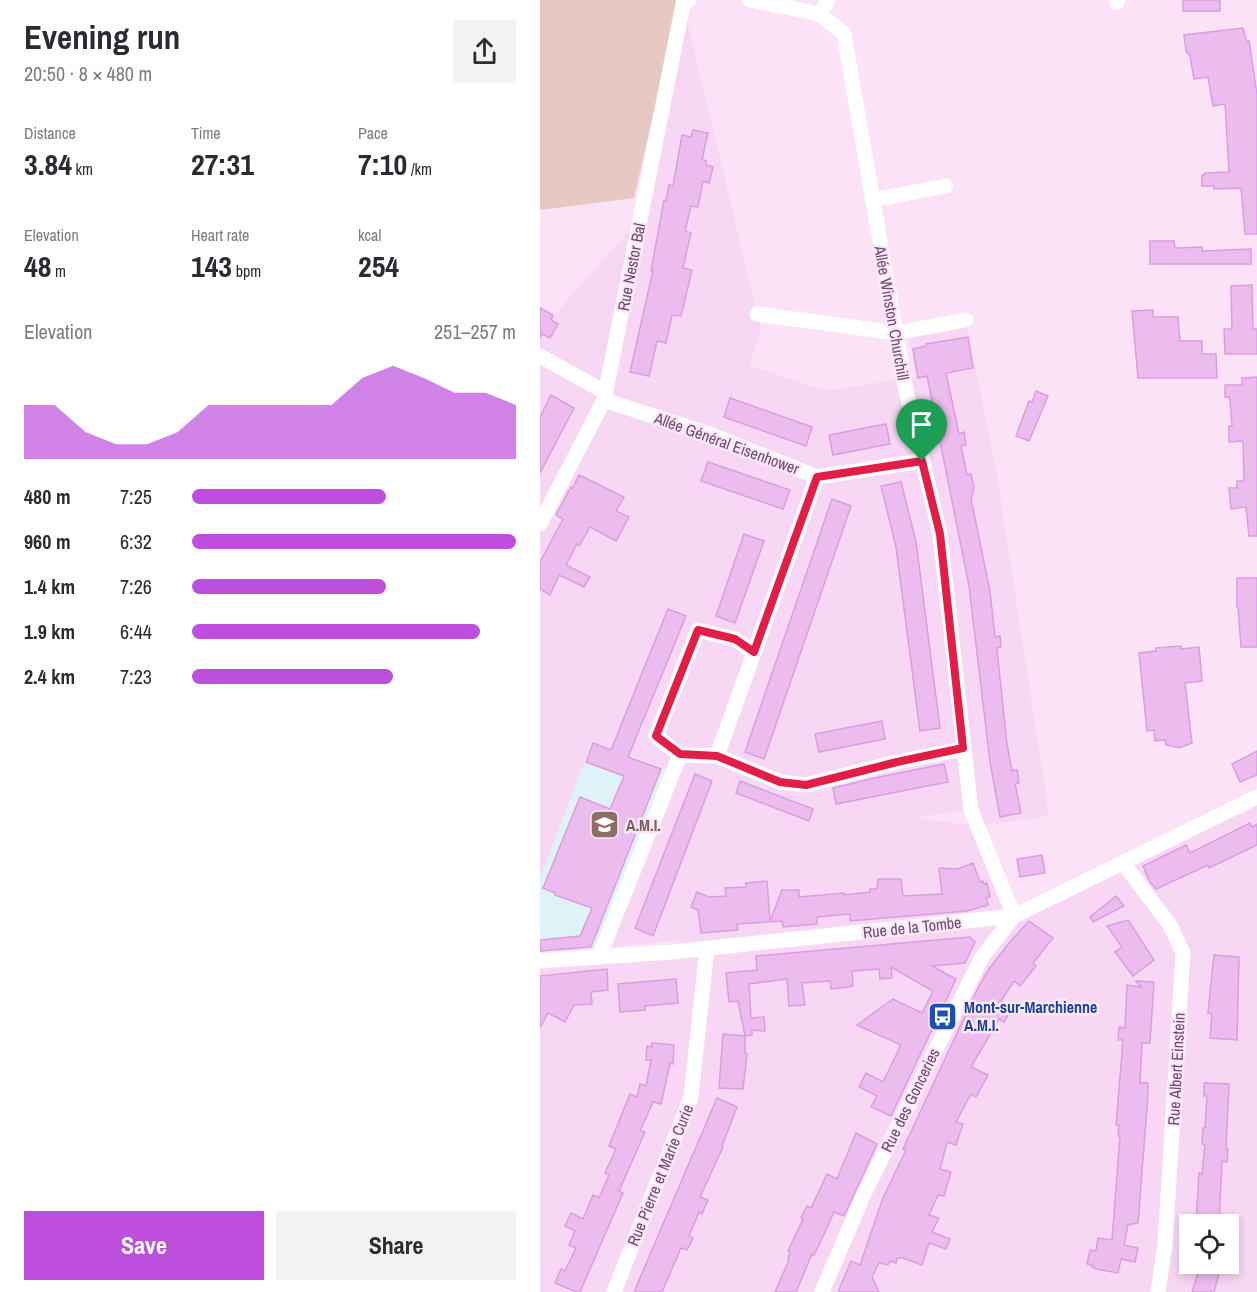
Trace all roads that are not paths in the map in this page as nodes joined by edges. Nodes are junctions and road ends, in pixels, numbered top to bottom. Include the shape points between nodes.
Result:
1 (689, 0) edge
2 (750, 0) edge
3 (828, 0) edge
4 (820, 14) junction
5 (946, 186) dead end
6 (872, 200) junction
7 (758, 314) dead end
8 (966, 320) dead end
9 (896, 333) junction
10 (540, 356) edge
11 (604, 396) junction
12 (922, 461) junction
13 (817, 477) junction
14 (540, 524) edge
15 (754, 652) junction
16 (963, 748) junction
17 (680, 754) junction
18 (717, 756) junction
19 (1257, 797) edge
20 (1123, 863) junction
21 (1014, 916) junction
22 (707, 948) junction
23 (599, 957) junction
24 (540, 961) edge
25 (614, 1292) edge
26 (822, 1292) edge
27 (1158, 1292) edge

1 - 11 street, Rue Nestor Bal via 684,4
2 - 4 street
3 - 4 street
4 - 6 street, Allée Winston Churchill via 844,34
5 - 6 street
6 - 9 street, Allée Winston Churchill
7 - 9 street
8 - 9 street
9 - 12 street, Allée Winston Churchill
10 - 11 street, Allée Général Eisenhower
11 - 13 street, Allée Général Eisenhower
11 - 14 street, Rue Nestor Bal
12 - 13 street, Allée Général Eisenhower
12 - 16 street, Allée Winston Churchill via 940,534
13 - 15 street
15 - 17 street via 735,639 698,630 656,736
15 - 18 street
16 - 18 street via 806,785 780,782
16 - 21 street, Allée Winston Churchill via 971,810
17 - 18 street
17 - 23 street
19 - 20 street, Rue de la Tombe
20 - 21 street, Rue de la Tombe
20 - 27 street, Rue Albert Einstein via 1170,925 1183,953 1166,1244
21 - 22 street, Rue de la Tombe
21 - 26 street, Rue des Gonceries via 982,957 864,1194
22 - 23 street, Rue de la Tombe
22 - 25 street, Rue Pierre et Marie Curie via 691,1097
23 - 24 street, Rue de la Tombe

